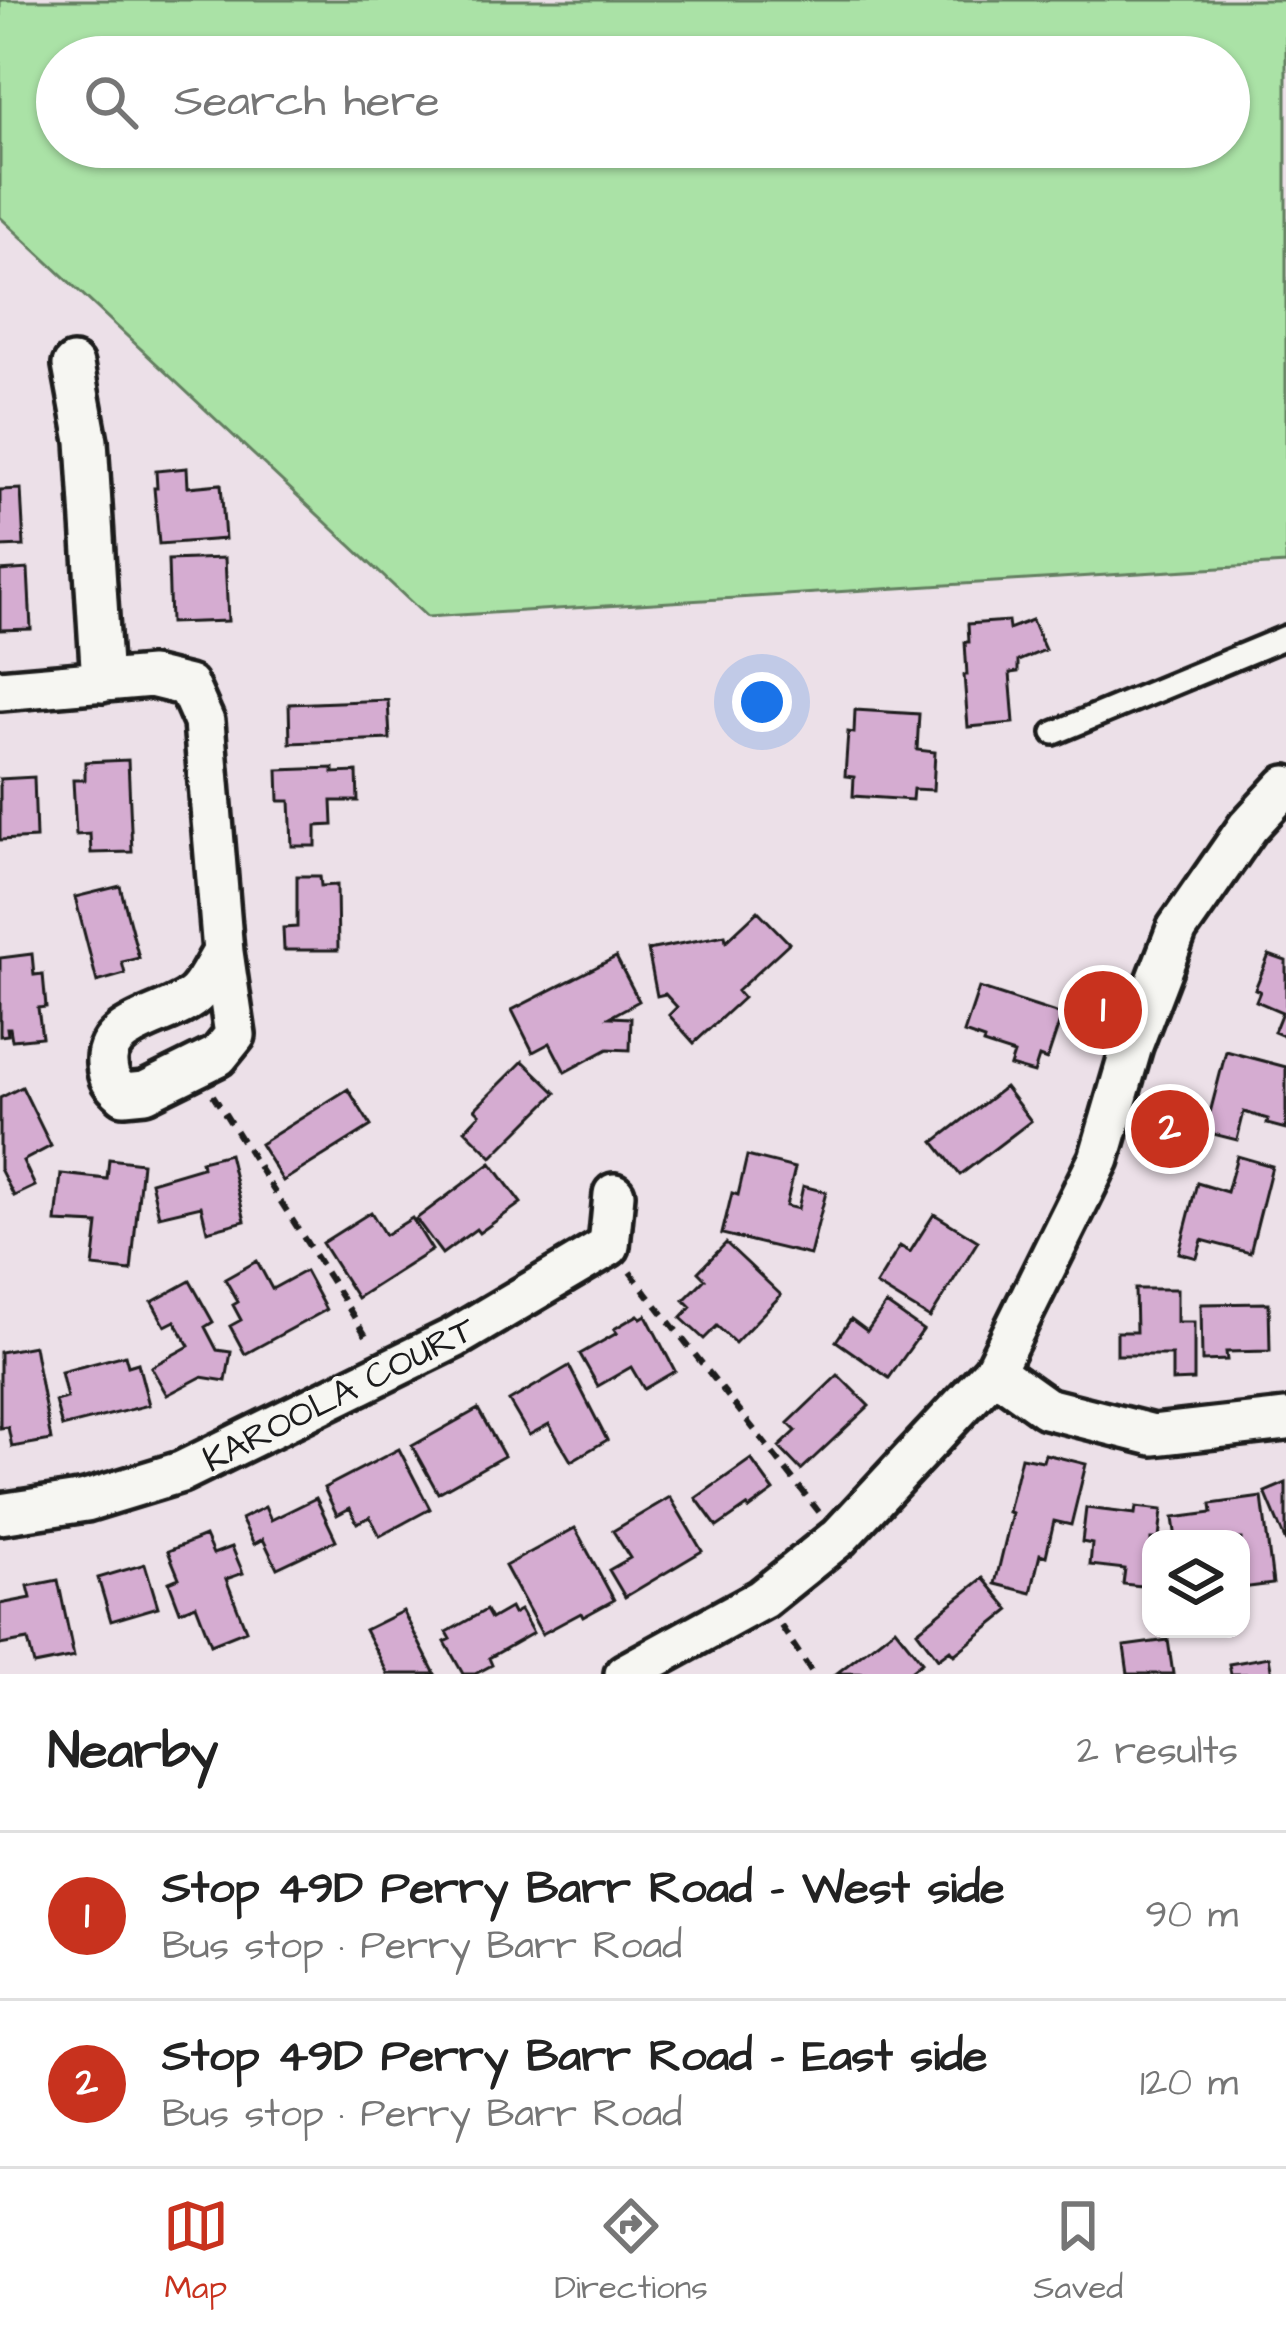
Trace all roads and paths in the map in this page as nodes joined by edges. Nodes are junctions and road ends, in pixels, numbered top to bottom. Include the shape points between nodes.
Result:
1 (73, 365) dead end
2 (1286, 638) edge
3 (102, 682) junction
4 (0, 690) edge
5 (1054, 733) dead end
6 (1286, 786) edge
7 (223, 952) junction
8 (195, 1067) junction
9 (614, 1194) dead end
10 (610, 1246) junction
11 (388, 1370) junction
12 (994, 1370) junction
13 (1286, 1420) edge
14 (0, 1514) edge
15 (839, 1537) junction
16 (762, 1599) junction
17 (625, 1674) edge
18 (813, 1674) edge

1 - 3 street via 87,441
2 - 5 lane
3 - 4 street
3 - 7 street via 151,677 188,686 204,722
6 - 12 street via 1177,929 1099,1159
7 - 8 street via 235,1035
7 - 8 street via 197,994 123,1032 106,1057 110,1081 124,1094
8 - 11 path
9 - 10 street
10 - 11 street, KAROOLA COURT
10 - 15 path
11 - 14 street, KAROOLA COURT via 182,1472 86,1501
12 - 13 street via 1046,1408 1153,1435
12 - 15 street
15 - 16 street
16 - 17 street
16 - 18 path

